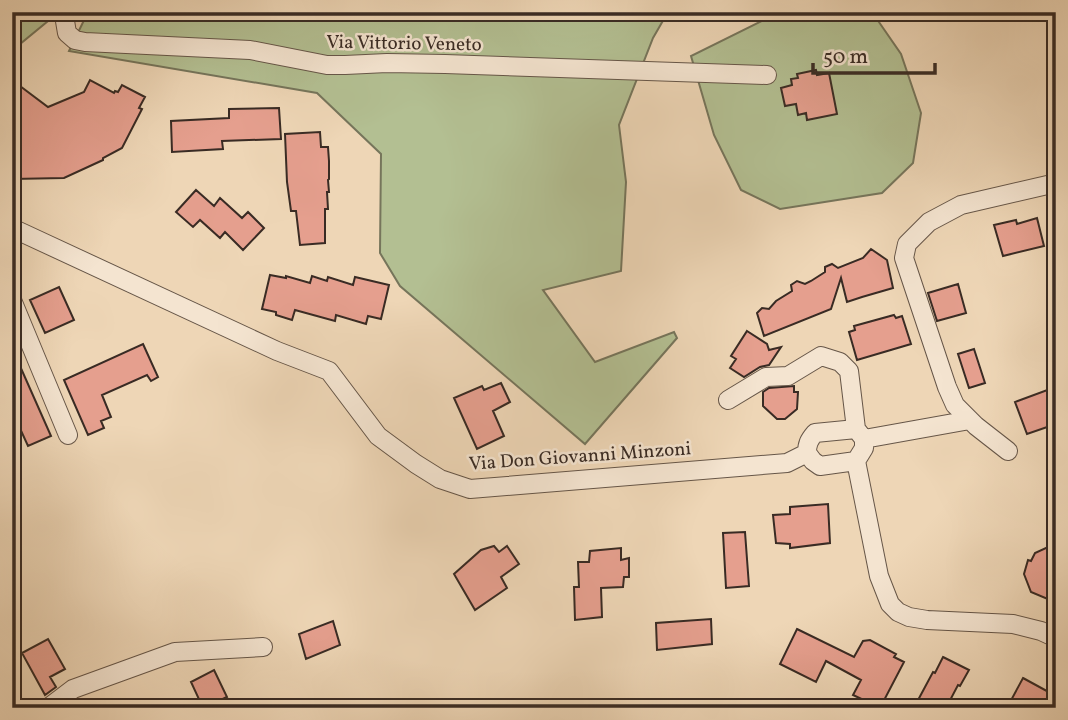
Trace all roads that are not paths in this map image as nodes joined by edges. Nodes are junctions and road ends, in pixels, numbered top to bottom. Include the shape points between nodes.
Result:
1 (69, 12) edge
2 (767, 75) dead end
3 (1056, 183) edge
4 (12, 228) edge
5 (12, 300) edge
6 (728, 400) dead end
7 (970, 420) junction
8 (860, 434) junction
9 (68, 435) dead end
10 (1008, 451) dead end
11 (807, 453) junction
12 (856, 461) junction
13 (1056, 638) edge
14 (263, 647) dead end
15 (48, 708) edge

1 - 2 street, Via Vittorio Veneto via 67,33 75,40 250,50 327,65 445,64
3 - 7 street via 961,205 929,222 907,244 904,258 947,387
4 - 11 street, Via Don Giovanni Minzoni via 329,371 378,436 440,478 470,489 788,463
5 - 9 street
6 - 8 street via 766,377 788,376 821,355 849,371
7 - 8 street
7 - 10 street
8 - 11 street via 815,433
8 - 12 street via 864,447
11 - 12 street via 820,466
12 - 13 street via 879,576 898,612 926,620 1013,624
14 - 15 street via 175,652 73,689

